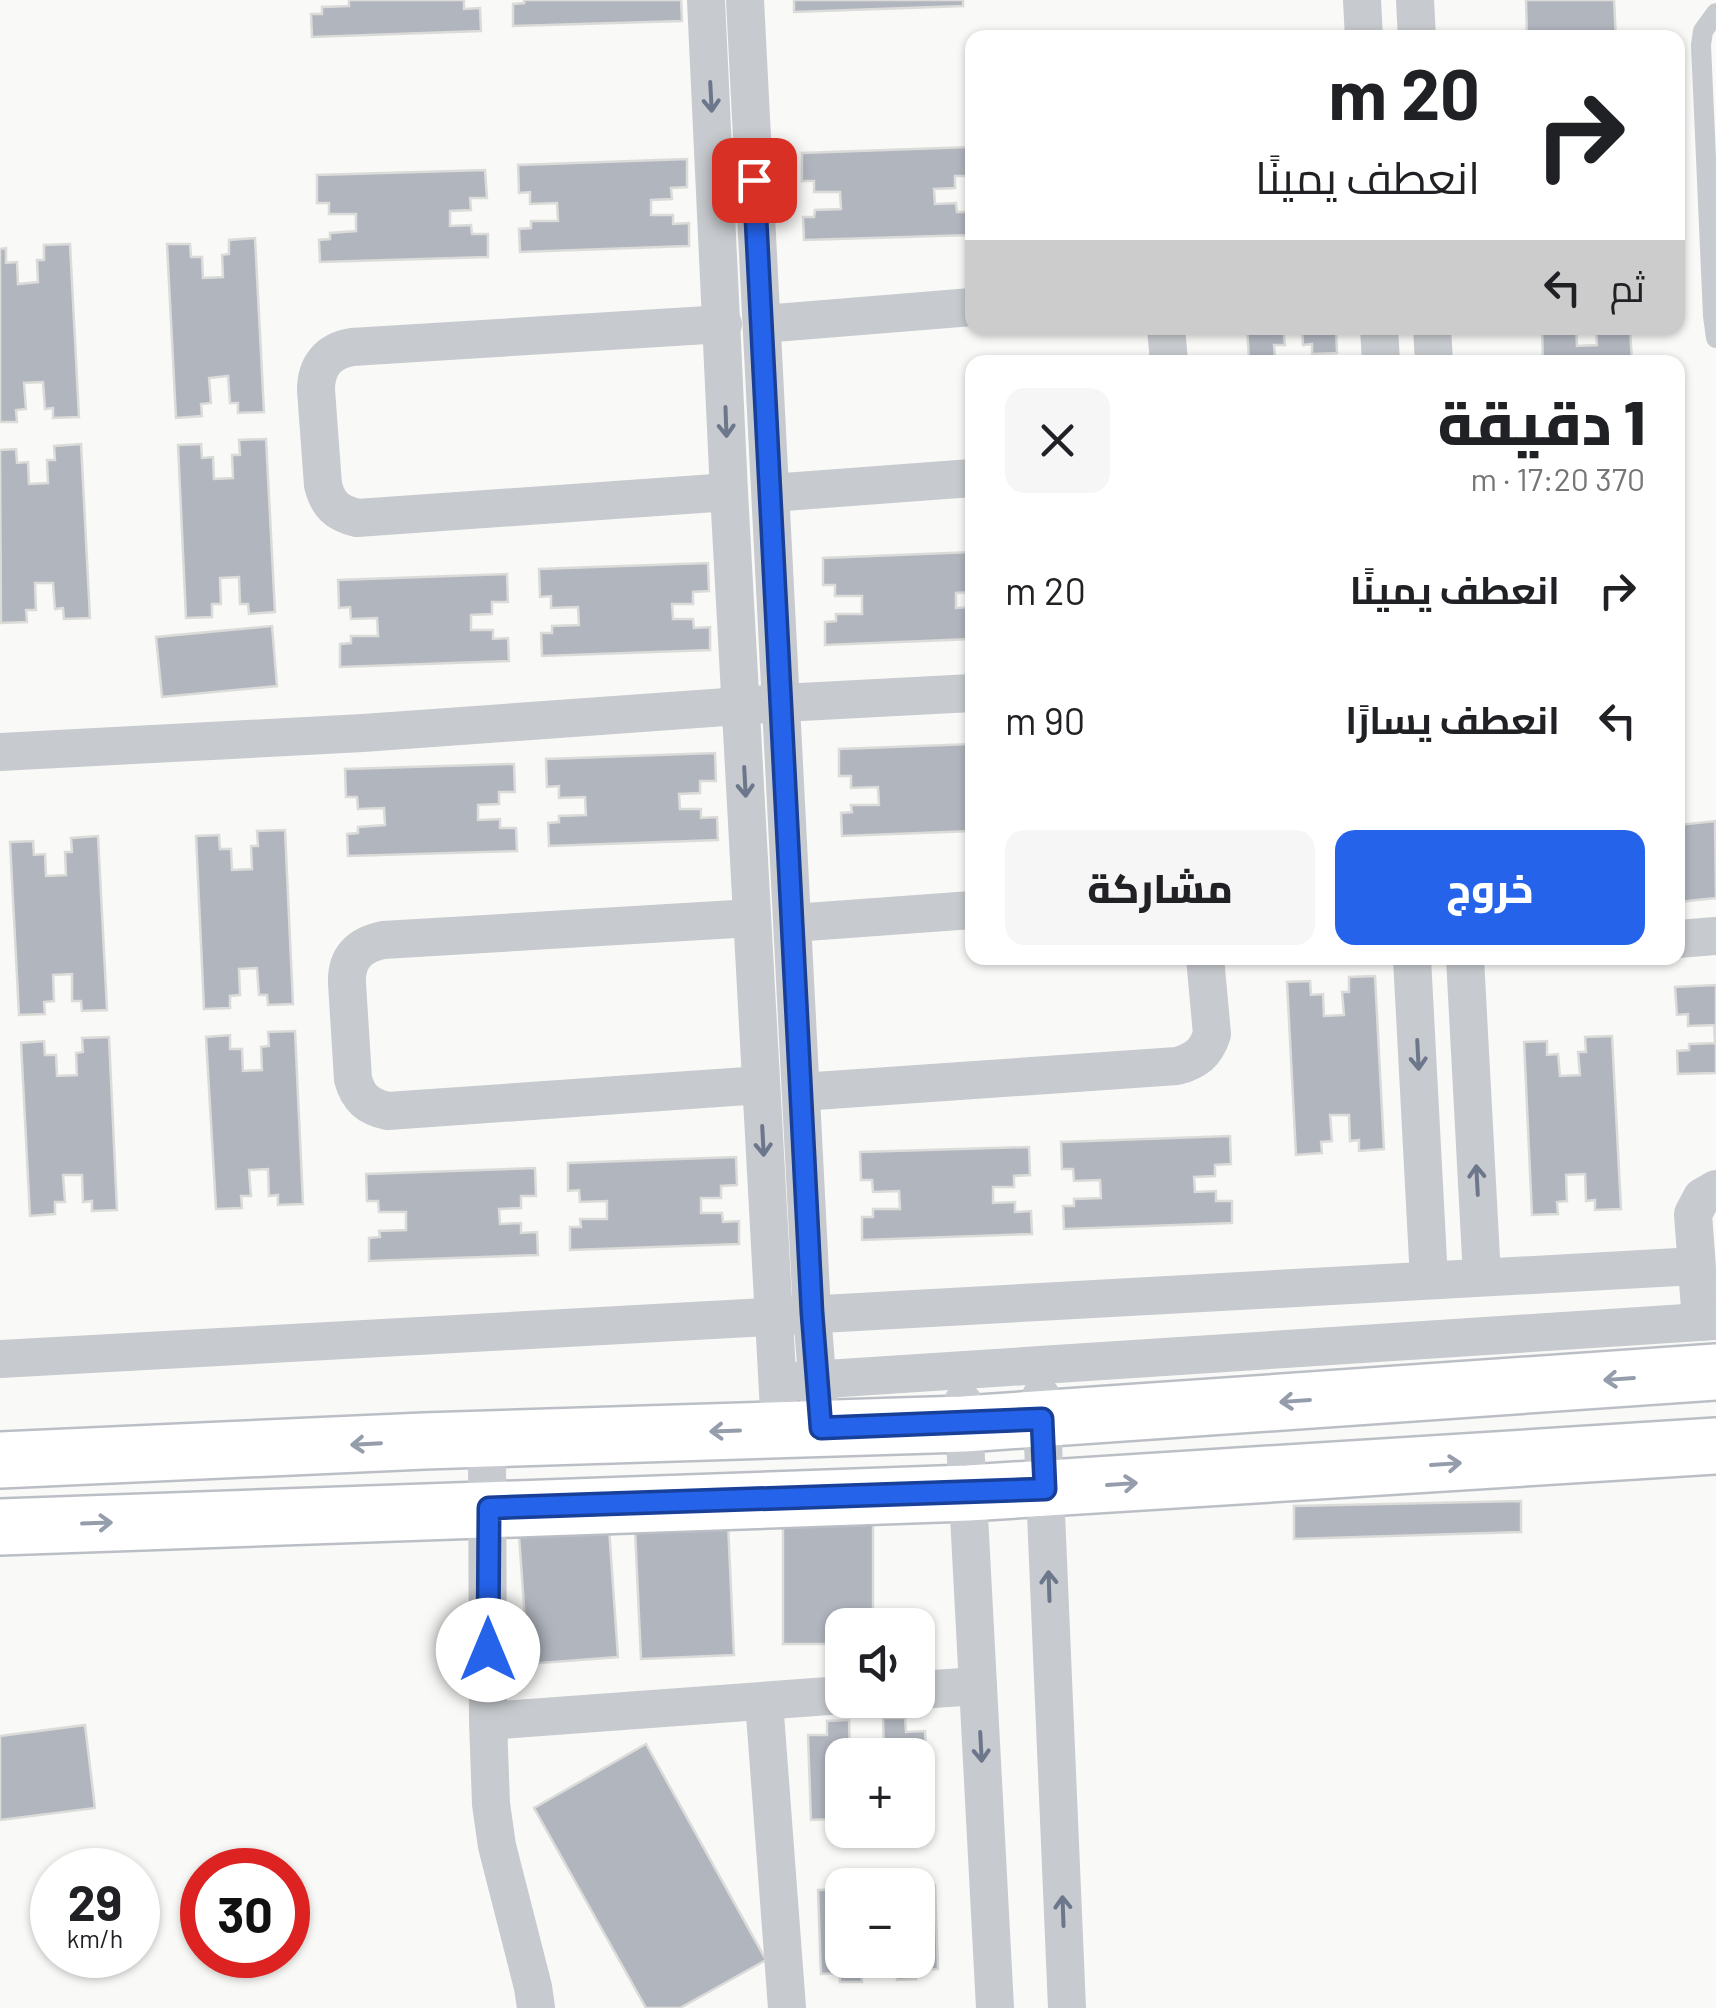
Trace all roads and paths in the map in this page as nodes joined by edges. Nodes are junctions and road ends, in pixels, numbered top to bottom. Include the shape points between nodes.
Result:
1 (706, 0) edge
2 (745, 0) edge
3 (1362, 0) edge
4 (1415, 0) edge
5 (1716, 13) edge
6 (1364, 30) edge
7 (1417, 30) edge
8 (965, 308) edge
9 (722, 324) junction
10 (762, 324) junction
11 (1716, 338) edge
12 (965, 479) edge
13 (729, 492) junction
14 (771, 493) junction
15 (965, 694) edge
16 (782, 703) junction
17 (741, 706) junction
18 (0, 752) edge
19 (965, 910) edge
20 (752, 918) junction
21 (792, 922) junction
22 (1716, 936) edge
23 (1685, 938) edge
24 (1206, 965) edge
25 (1412, 965) edge
26 (1465, 965) edge
27 (760, 1085) junction
28 (801, 1092) junction
29 (1716, 1189) edge
30 (1696, 1266) junction
31 (1482, 1277) junction
32 (1430, 1280) junction
33 (812, 1313) junction
34 (772, 1316) junction
35 (1711, 1338) edge
36 (0, 1360) edge
37 (1040, 1364) junction
38 (961, 1370) junction
39 (799, 1405) junction
40 (1042, 1419) junction
41 (964, 1424) junction
42 (487, 1439) junction
43 (424, 1441) junction
44 (1716, 1446) edge
45 (0, 1460) edge
46 (1045, 1489) junction
47 (968, 1493) junction
48 (489, 1508) junction
49 (427, 1510) junction
50 (0, 1526) edge
51 (978, 1686) junction
52 (935, 1689) edge
53 (825, 1697) edge
54 (764, 1701) junction
55 (488, 1721) junction
56 (536, 2008) edge
57 (787, 2008) edge
58 (994, 2008) edge
59 (1067, 2008) edge

1 -> 9 street
2 - 10 street
3 - 6 street
4 - 7 street
5 - 11 lane via 1702,45
8 - 10 street
9 -> 13 street
9 - 13 street via 352,347 320,366 316,390 326,498 356,518
10 - 14 street
12 - 14 street
13 - 17 street
14 - 16 street
15 - 16 street
16 - 17 street
16 - 21 street
17 - 18 street
17 -> 20 street
19 - 21 street
20 - 27 street
20 - 27 street via 370,942 352,958 347,984 353,1079 375,1108
21 - 28 street
22 - 23 street
24 - 28 street via 1212,1034 1190,1063
25 -> 32 street
31 -> 26 street
27 -> 34 street
28 - 33 street
29 - 30 street via 1693,1214
30 - 31 street
30 - 35 street
31 - 32 street
32 - 33 street
33 - 34 street
33 - 39 street
34 - 36 street
34 - 39 street
35 - 37 street
35 -> 40 street
37 - 38 street
37 - 40 street
38 - 39 street
38 - 41 street
39 - 41 street
39 -> 42 street
40 - 41 street
40 - 46 street
41 - 47 street
42 - 43 street
42 - 48 street
43 -> 45 street
43 - 49 street
46 -> 44 street
46 - 47 street
59 -> 46 street
47 - 48 street
47 - 51 street
48 - 49 street
48 - 55 street
50 -> 49 street
51 - 52 street
51 -> 58 street
53 - 54 street
54 - 55 street
54 - 57 street
55 - 56 street via 493,1824

